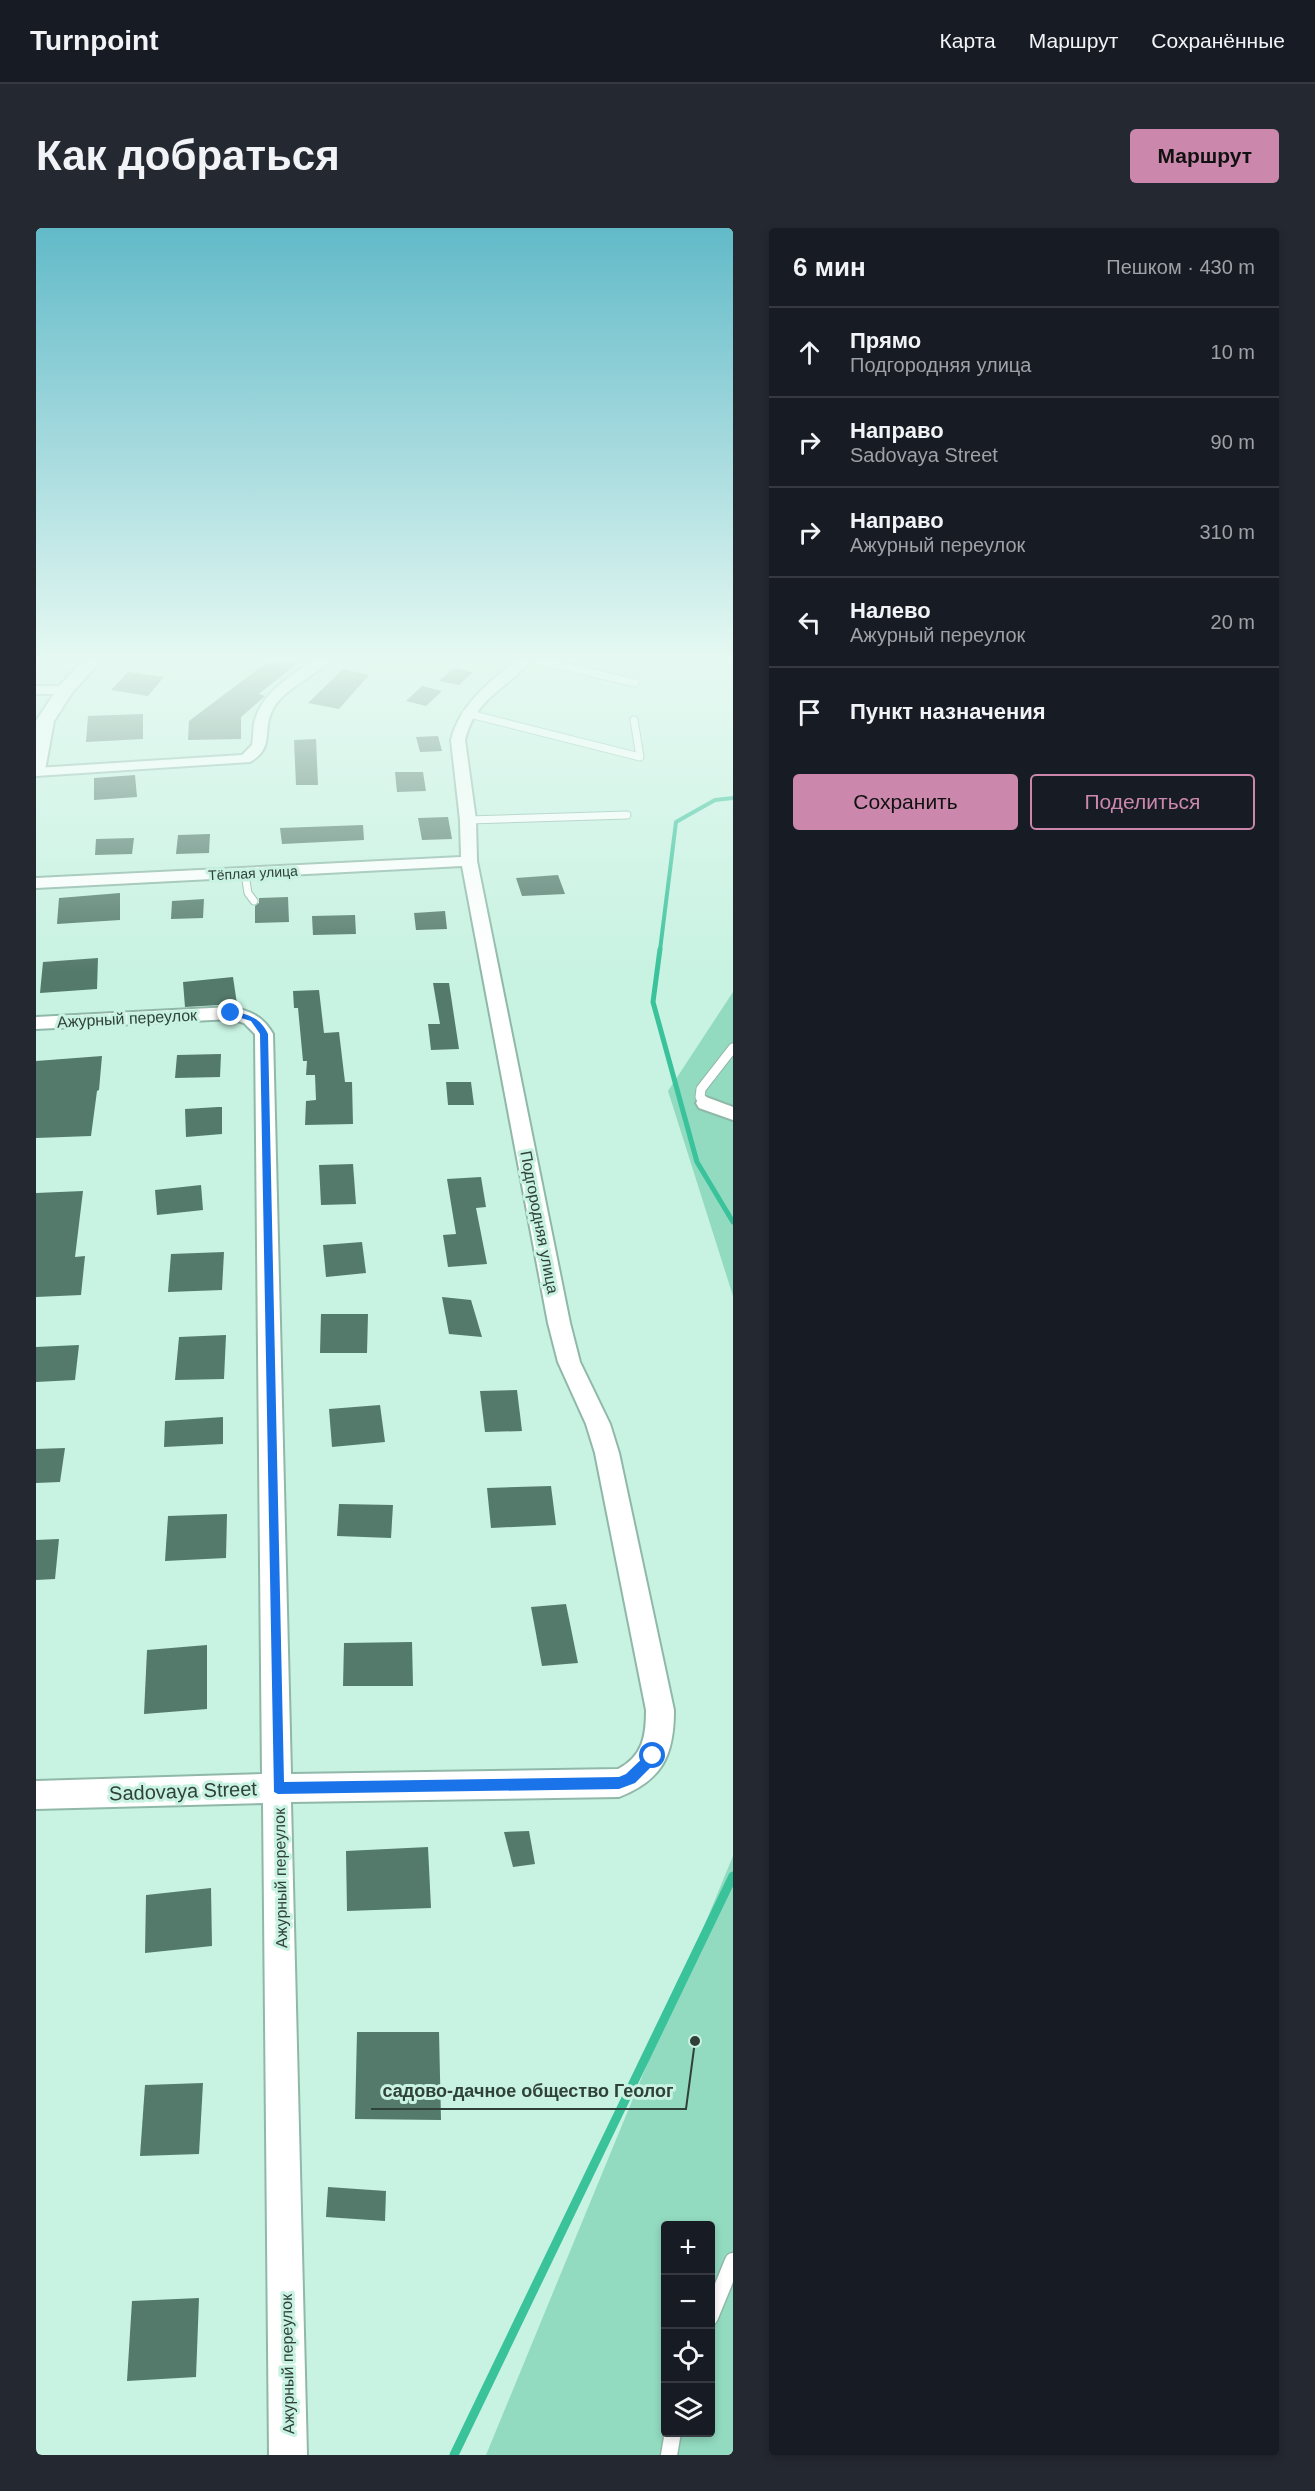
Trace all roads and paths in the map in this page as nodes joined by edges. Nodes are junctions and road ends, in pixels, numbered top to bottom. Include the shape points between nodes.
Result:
1 (159, 764) edge
2 (461, 764) edge
3 (36, 771) edge
4 (627, 815) dead end
5 (468, 820) junction
6 (469, 861) junction
7 (245, 874) junction
8 (36, 883) edge
9 (254, 901) dead end
10 (36, 1023) edge
11 (733, 1048) edge
12 (706, 1104) joint
13 (733, 1114) edge
14 (619, 1783) joint
15 (278, 1788) junction
16 (36, 1795) edge
17 (733, 2261) edge
18 (715, 2307) edge
19 (672, 2437) edge
20 (288, 2455) edge
21 (669, 2455) edge

1 - 3 street
2 - 5 street, Подгородняя улица
4 - 5 lane
5 - 6 street, Подгородняя улица
6 - 7 street, Тёплая улица
6 - 14 street, Подгородняя улица via 560,1323 569,1362 607,1453 660,1710 661,1737 653,1756 631,1779
7 - 8 street, Тёплая улица
7 - 9 lane via 248,893
10 - 15 street, Ажурный переулок via 231,1013 253,1020 264,1034
11 - 12 lane via 700,1089
12 - 13 street
14 - 15 street, Sadovaya Street
15 - 16 street, Sadovaya Street
15 - 20 street, Ажурный переулок
17 - 18 lane
19 - 21 lane

